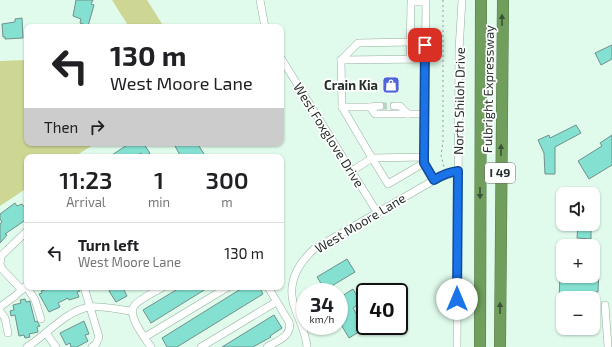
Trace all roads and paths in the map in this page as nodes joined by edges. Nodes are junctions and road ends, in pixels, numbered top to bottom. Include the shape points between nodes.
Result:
1 (260, 0) edge
2 (443, 0) edge
3 (462, 0) edge
4 (481, 0) edge
5 (502, 0) edge
6 (264, 24) edge
7 (410, 42) junction
8 (410, 59) junction
9 (425, 59) junction
10 (341, 60) junction
11 (284, 63) edge
12 (370, 106) junction
13 (380, 106) tunnel mouth
14 (394, 106) tunnel mouth
15 (342, 108) junction
16 (408, 114) junction
17 (424, 114) junction
18 (372, 158) junction
19 (424, 160) junction
20 (352, 171) junction
21 (458, 171) junction
22 (446, 174) junction
23 (434, 180) junction
24 (377, 212) junction
25 (24, 234) edge
26 (0, 264) edge
27 (24, 286) edge
28 (24, 288) edge
29 (27, 290) edge
30 (85, 290) edge
31 (155, 290) edge
32 (223, 290) edge
33 (270, 290) edge
34 (276, 302) junction
35 (605, 305) dead end
36 (0, 307) edge
37 (90, 307) junction
38 (0, 311) edge
39 (132, 311) junction
40 (41, 319) dead end
41 (8, 333) dead end
42 (46, 333) junction
43 (145, 337) junction
44 (27, 347) edge
45 (56, 347) edge
46 (92, 347) edge
47 (151, 347) edge
48 (201, 347) edge
49 (267, 347) edge
50 (307, 347) edge
51 (457, 347) edge
52 (480, 347) edge
53 (500, 347) edge
54 (608, 347) edge

1 - 6 street
2 - 22 path via 441,155
3 - 21 street, North Shiloh Drive
4 -> 52 highway, Fulbright Expressway / I 49
53 -> 5 highway, Fulbright Expressway / I 49
7 - 8 street
7 - 9 street via 411,2 426,2
7 - 10 street via 358,43
8 - 9 street
8 - 10 street
9 - 17 street
10 - 15 street
11 - 20 street, West Foxglove Drive
12 - 13 street
12 - 15 street
12 - 16 street via 375,114
14 - 16 street via 400,106
15 - 18 street
16 - 17 street
17 - 19 street
18 - 19 street
18 - 19 street via 388,184
18 - 20 street
19 - 23 street
20 - 24 street, West Foxglove Drive
21 - 22 street, West Moore Lane
21 - 51 street, North Shiloh Drive
22 - 23 street, West Moore Lane
23 - 24 street, West Moore Lane
24 - 50 street, West Moore Lane via 314,249 298,267 292,294
25 - 26 street via 1,256
26 - 27 street via 3,270
28 - 36 street
29 - 40 street via 35,300
30 - 37 street
31 - 39 street via 137,303
32 - 43 street
33 - 34 street
34 - 48 street
34 - 49 street via 289,322 290,331
35 - 54 street
37 - 39 street
37 - 42 street via 72,313
37 - 46 street via 99,337
38 - 41 street via 5,318
39 - 43 street
42 - 44 street
42 - 45 street
43 - 47 street

